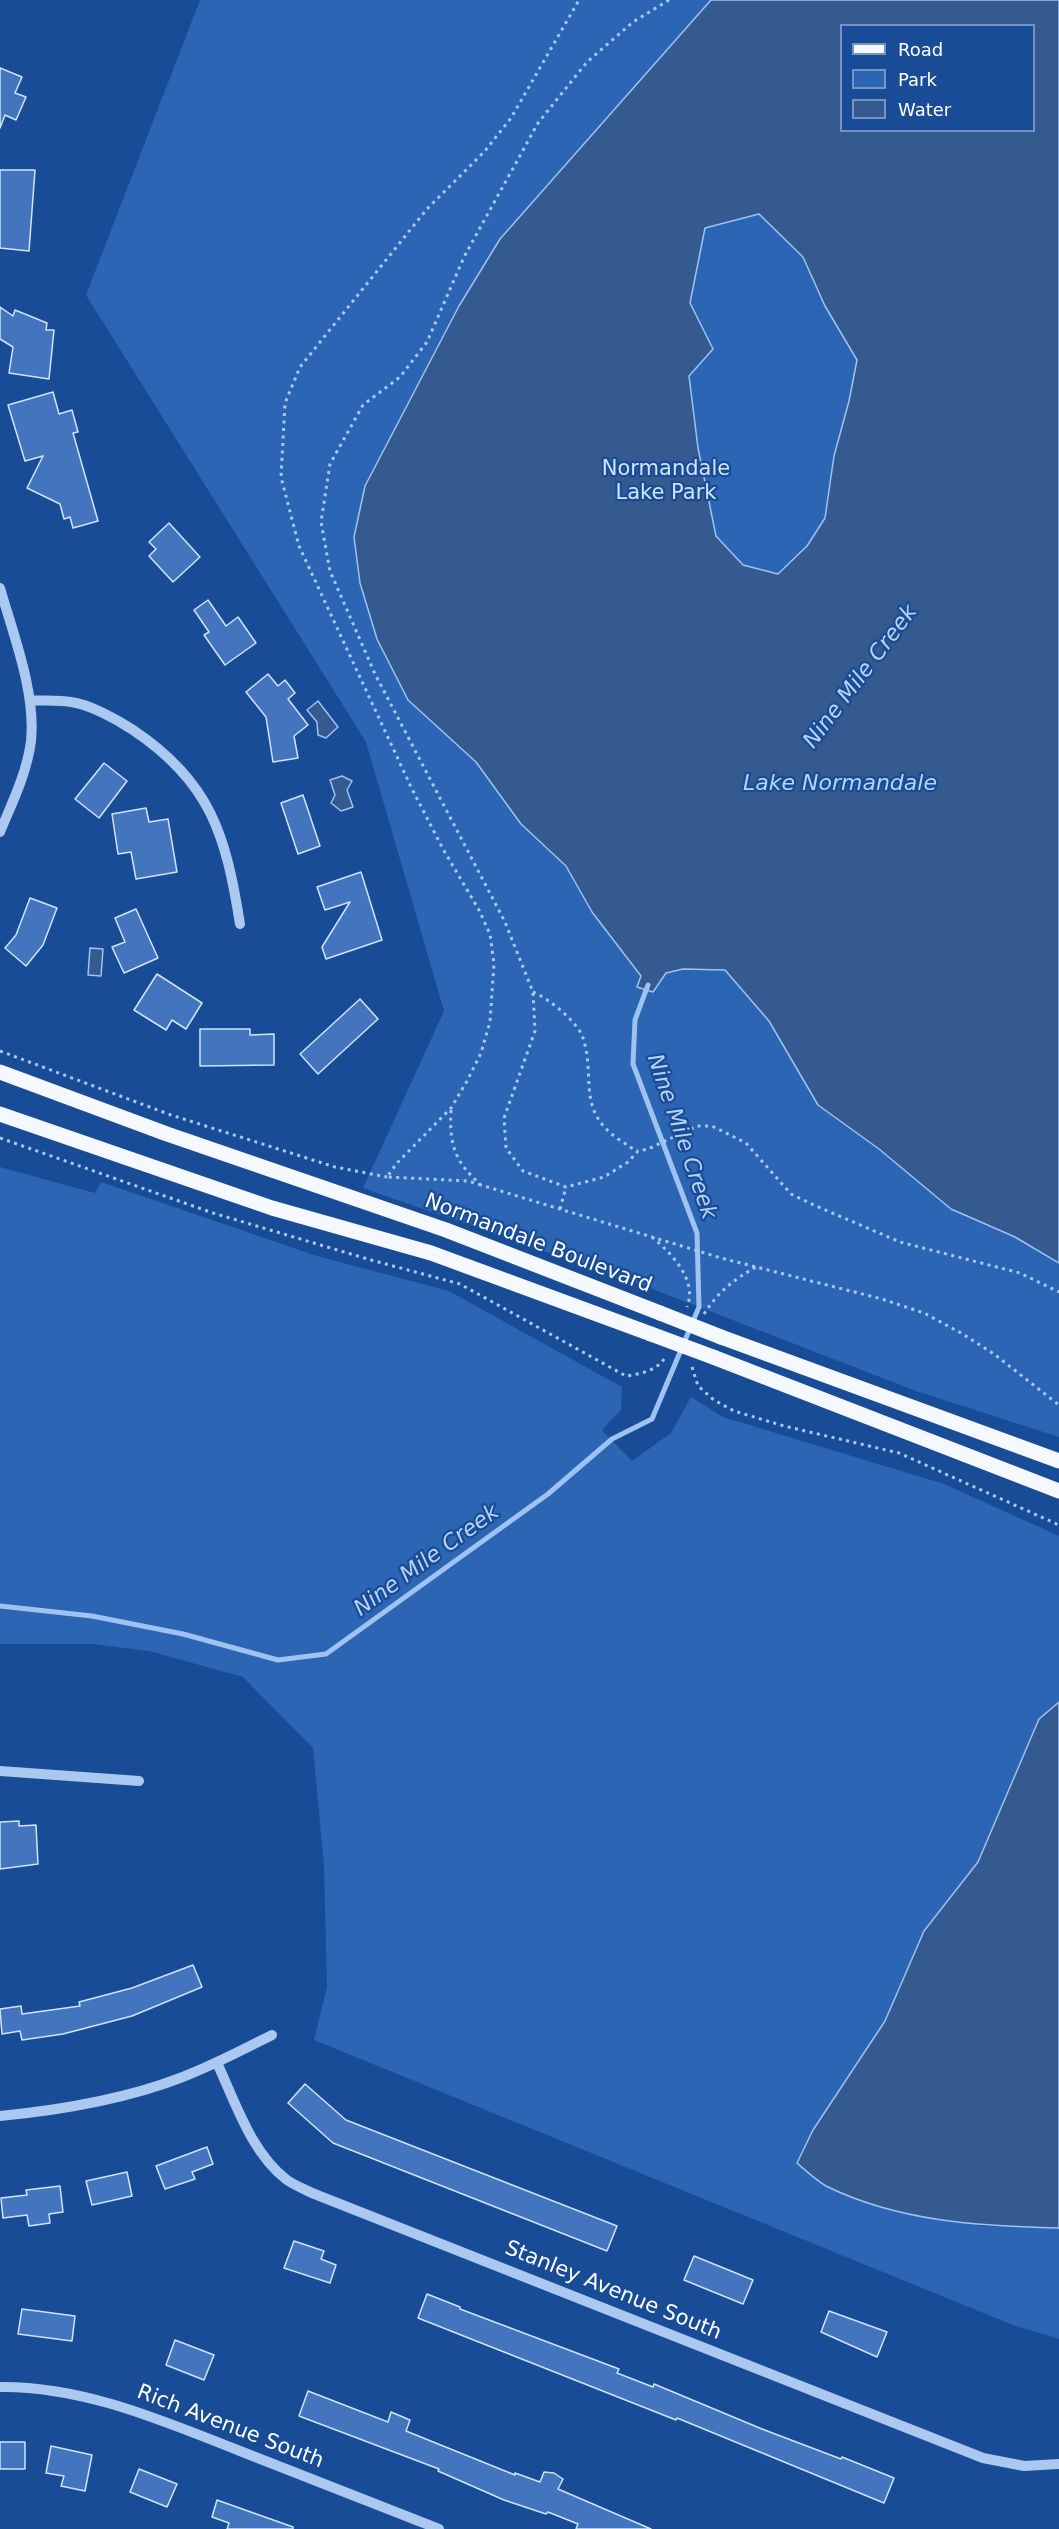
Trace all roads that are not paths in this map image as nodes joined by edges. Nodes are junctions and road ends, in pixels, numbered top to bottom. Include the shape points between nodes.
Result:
1 (0, 588) edge
2 (30, 700) junction
3 (0, 832) edge
4 (240, 924) dead end
5 (0, 1072) edge
6 (0, 1114) edge
7 (1059, 1461) edge
8 (1059, 1491) edge
9 (0, 1771) edge
10 (139, 1781) dead end
11 (272, 2035) dead end
12 (217, 2063) junction
13 (0, 2116) edge
14 (0, 2387) edge
15 (1059, 2464) edge
16 (439, 2529) edge

1 - 2 street
2 - 3 street via 31,740 25,768
2 - 4 street via 73,702 119,721 161,749 182,769 203,799 223,843
5 - 7 main road, Normandale Boulevard, bridge via 446,1230 721,1337
6 - 8 main road, Normandale Boulevard, bridge via 272,1208 431,1253
9 - 10 street
11 - 12 street
12 - 13 street via 116,2098
12 - 15 street, Stanley Avenue South via 266,2159 287,2180 312,2193 983,2458 1024,2466
14 - 16 street, Rich Avenue South via 60,2393 116,2405

